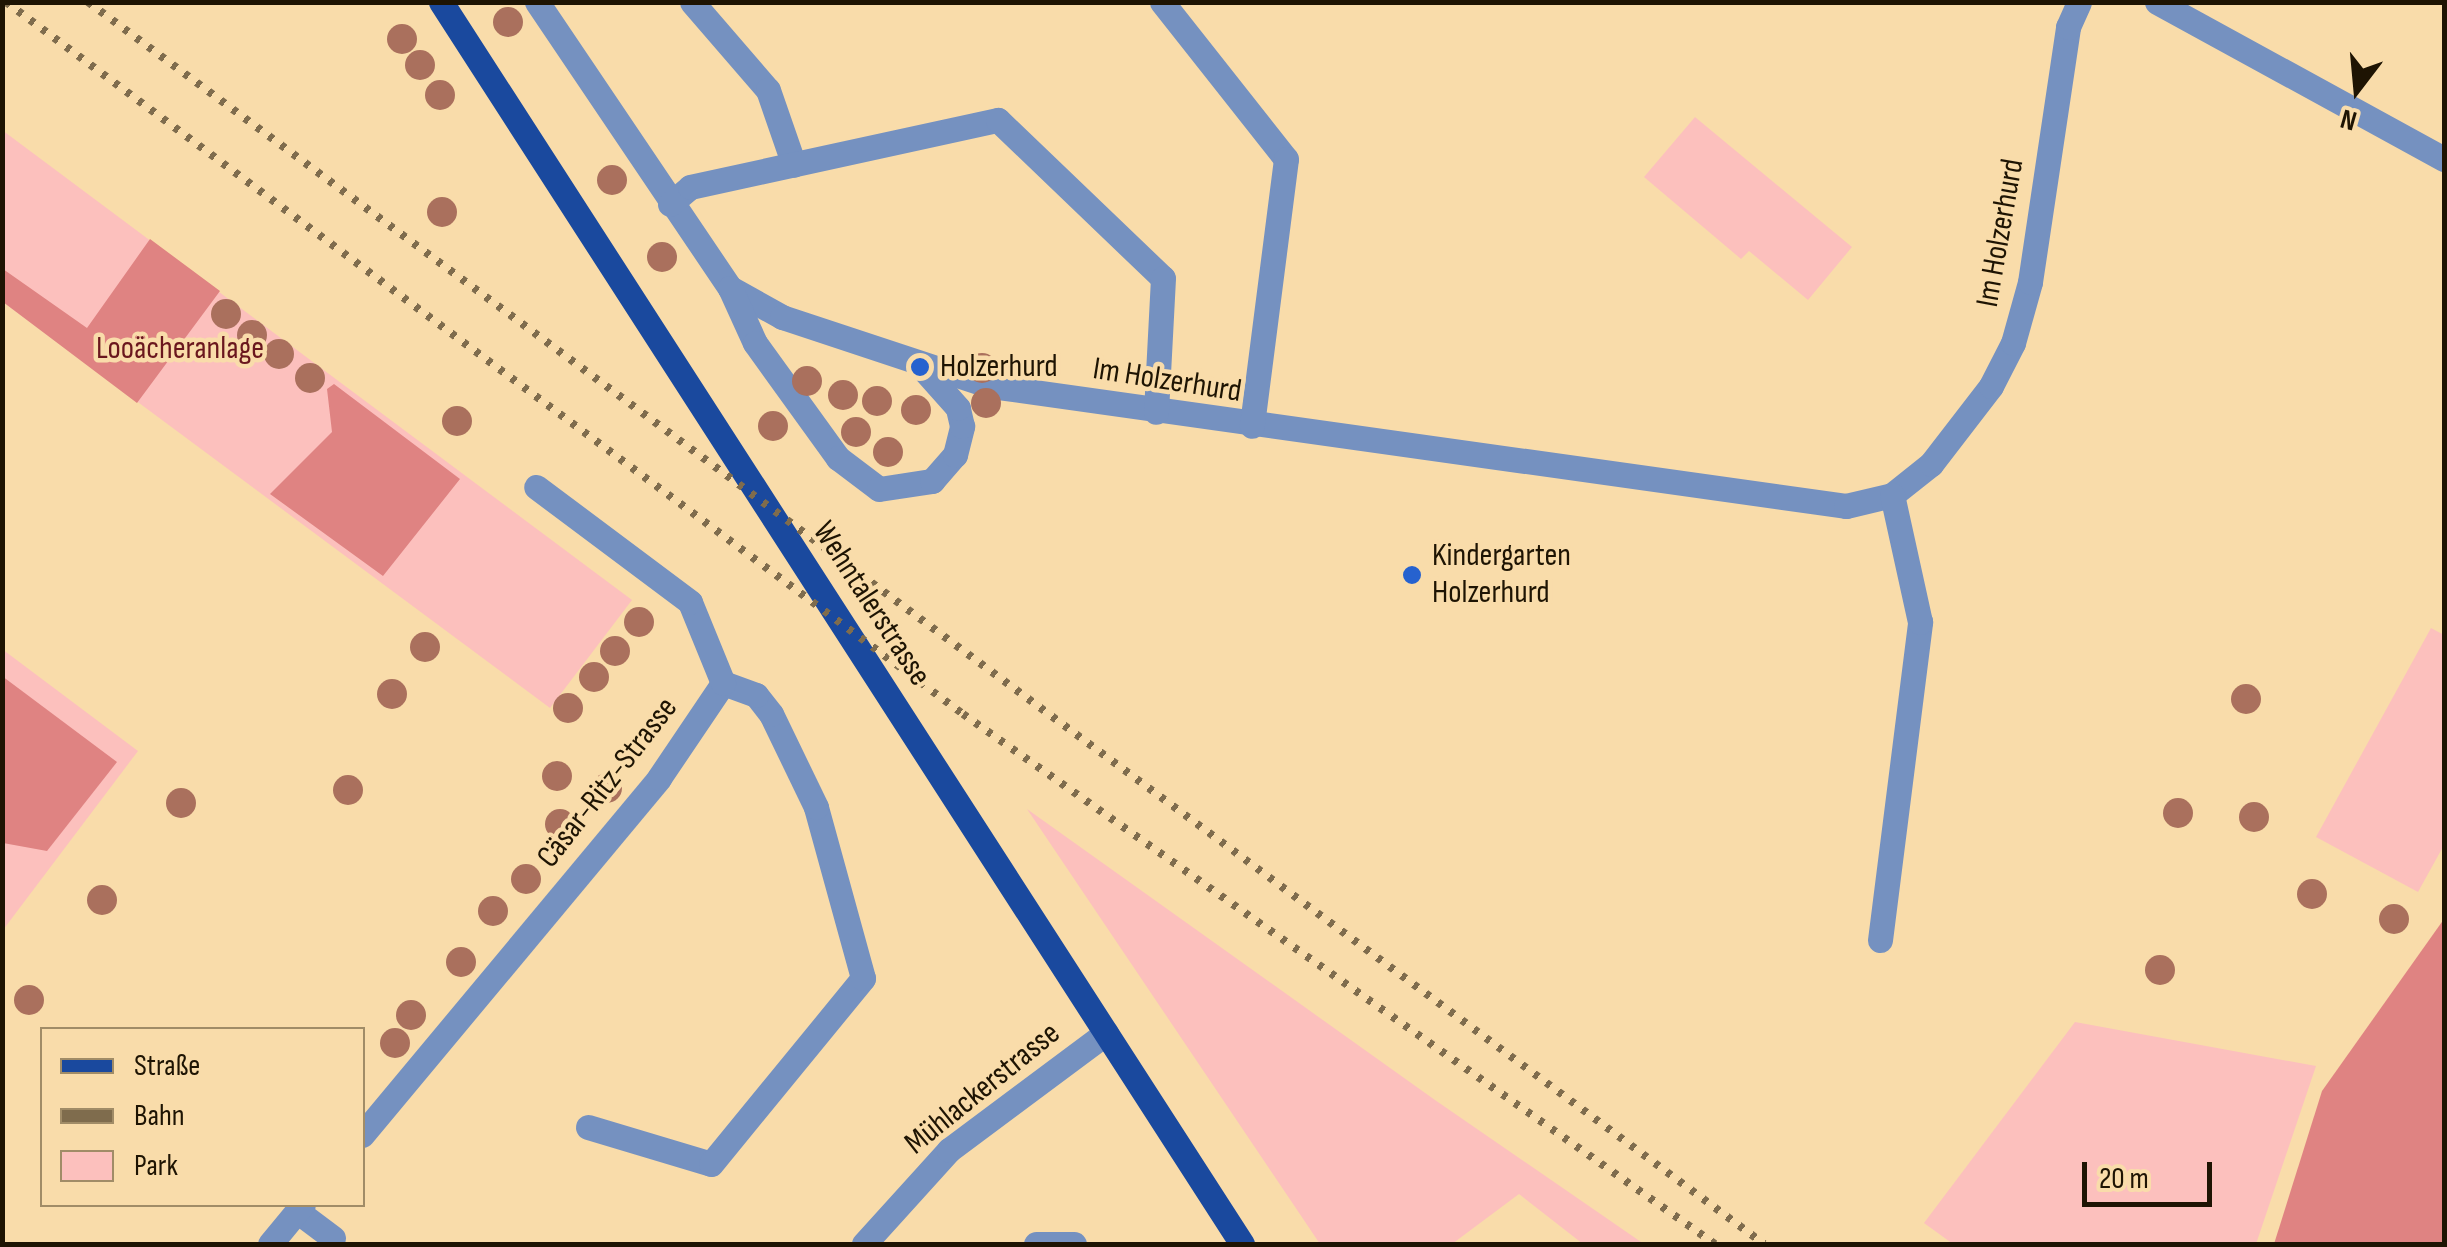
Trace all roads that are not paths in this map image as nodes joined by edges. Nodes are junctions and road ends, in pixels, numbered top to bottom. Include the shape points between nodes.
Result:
1 (441, 2) edge
2 (537, 2) edge
3 (692, 2) edge
4 (1162, 2) edge
5 (2079, 2) edge
6 (2157, 2) edge
7 (2444, 158) edge
8 (794, 165) junction
9 (670, 204) junction
10 (730, 288) junction
11 (920, 367) junction
12 (1156, 412) junction
13 (1252, 426) junction
14 (536, 487) dead end
15 (1892, 495) junction
16 (723, 683) junction
17 (1880, 940) dead end
18 (1106, 1033) junction
19 (588, 1127) dead end
20 (365, 1131) edge
21 (300, 1208) edge
22 (333, 1238) dead end
23 (270, 1244) edge
24 (864, 1244) edge
25 (1036, 1244) edge
26 (1074, 1244) edge
27 (1242, 1244) edge

1 - 18 main road, Wehntalerstrasse
2 - 9 street, Im Holzerhurd
3 - 8 street via 768,90
4 - 13 street via 1286,158
5 - 15 street, Im Holzerhurd via 2068,27 2030,282 2013,343 1963,424 1931,464
6 - 7 street
8 - 9 street via 690,188
8 - 12 street via 998,120 1163,278
9 - 10 street, Im Holzerhurd
10 - 11 street, Im Holzerhurd via 782,317
10 - 11 street via 755,343 838,458 879,489 932,480 960,441 952,397
11 - 12 street, Im Holzerhurd via 991,386
12 - 13 street, Im Holzerhurd
13 - 15 street, Im Holzerhurd via 1846,506
14 - 16 street, Cäsar-Ritz-Strasse via 690,602
15 - 17 street via 1920,622
16 - 19 street via 756,695 771,714 816,806 864,978 710,1164
16 - 20 street, Cäsar-Ritz-Strasse via 659,778
18 - 24 street, Mühlackerstrasse via 949,1150
18 - 27 main road, Wehntalerstrasse
21 - 22 street
21 - 23 street
25 - 26 street

